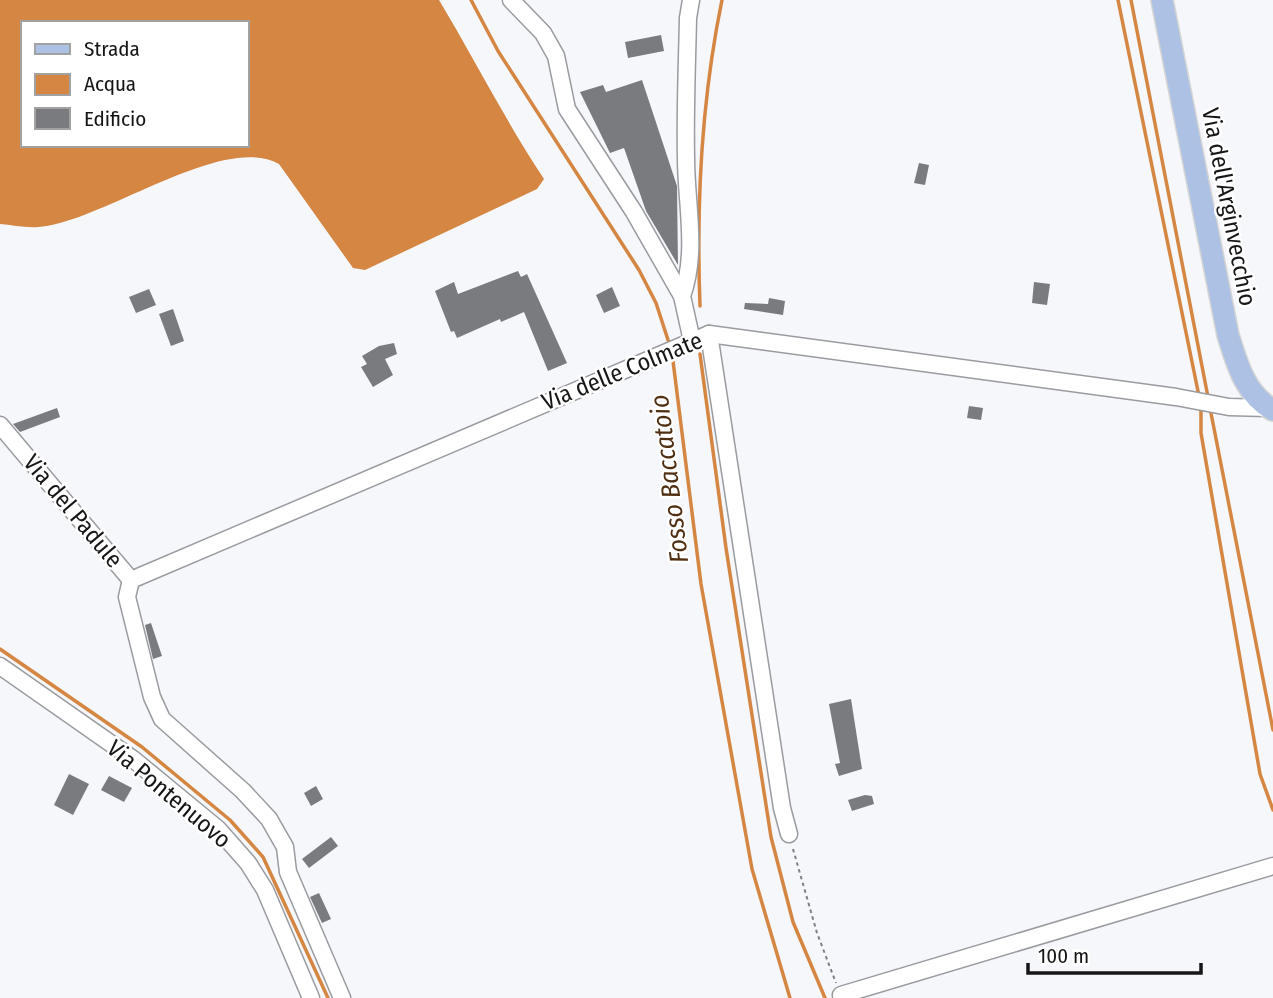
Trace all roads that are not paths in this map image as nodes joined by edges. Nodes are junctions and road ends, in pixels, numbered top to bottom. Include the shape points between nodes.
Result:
1 (511, 0) edge
2 (691, 0) edge
3 (1162, 0) edge
4 (682, 296) junction
5 (709, 334) junction
6 (686, 343) junction
7 (1271, 409) edge
8 (0, 425) edge
9 (131, 580) junction
10 (0, 666) edge
11 (789, 834) road end
12 (1273, 866) edge
13 (841, 995) road end
14 (311, 998) edge
15 (342, 998) edge

1 - 4 street via 543,33 556,56 567,108
2 - 4 street via 686,159 691,257
3 - 7 main road, Via dell'Arginvecchio via 1228,335 1240,373 1250,390
4 - 6 street
5 - 6 street, Via delle Colmate
5 - 7 street, Via delle Colmate via 1229,407
5 - 11 street
6 - 9 street, Via delle Colmate
8 - 9 street, Via del Padule
9 - 15 street, Via del Padule via 127,597 152,697 162,719 269,819 285,847 288,872
10 - 14 street, Via Pontenuovo via 133,759 218,830 265,890
12 - 13 street

